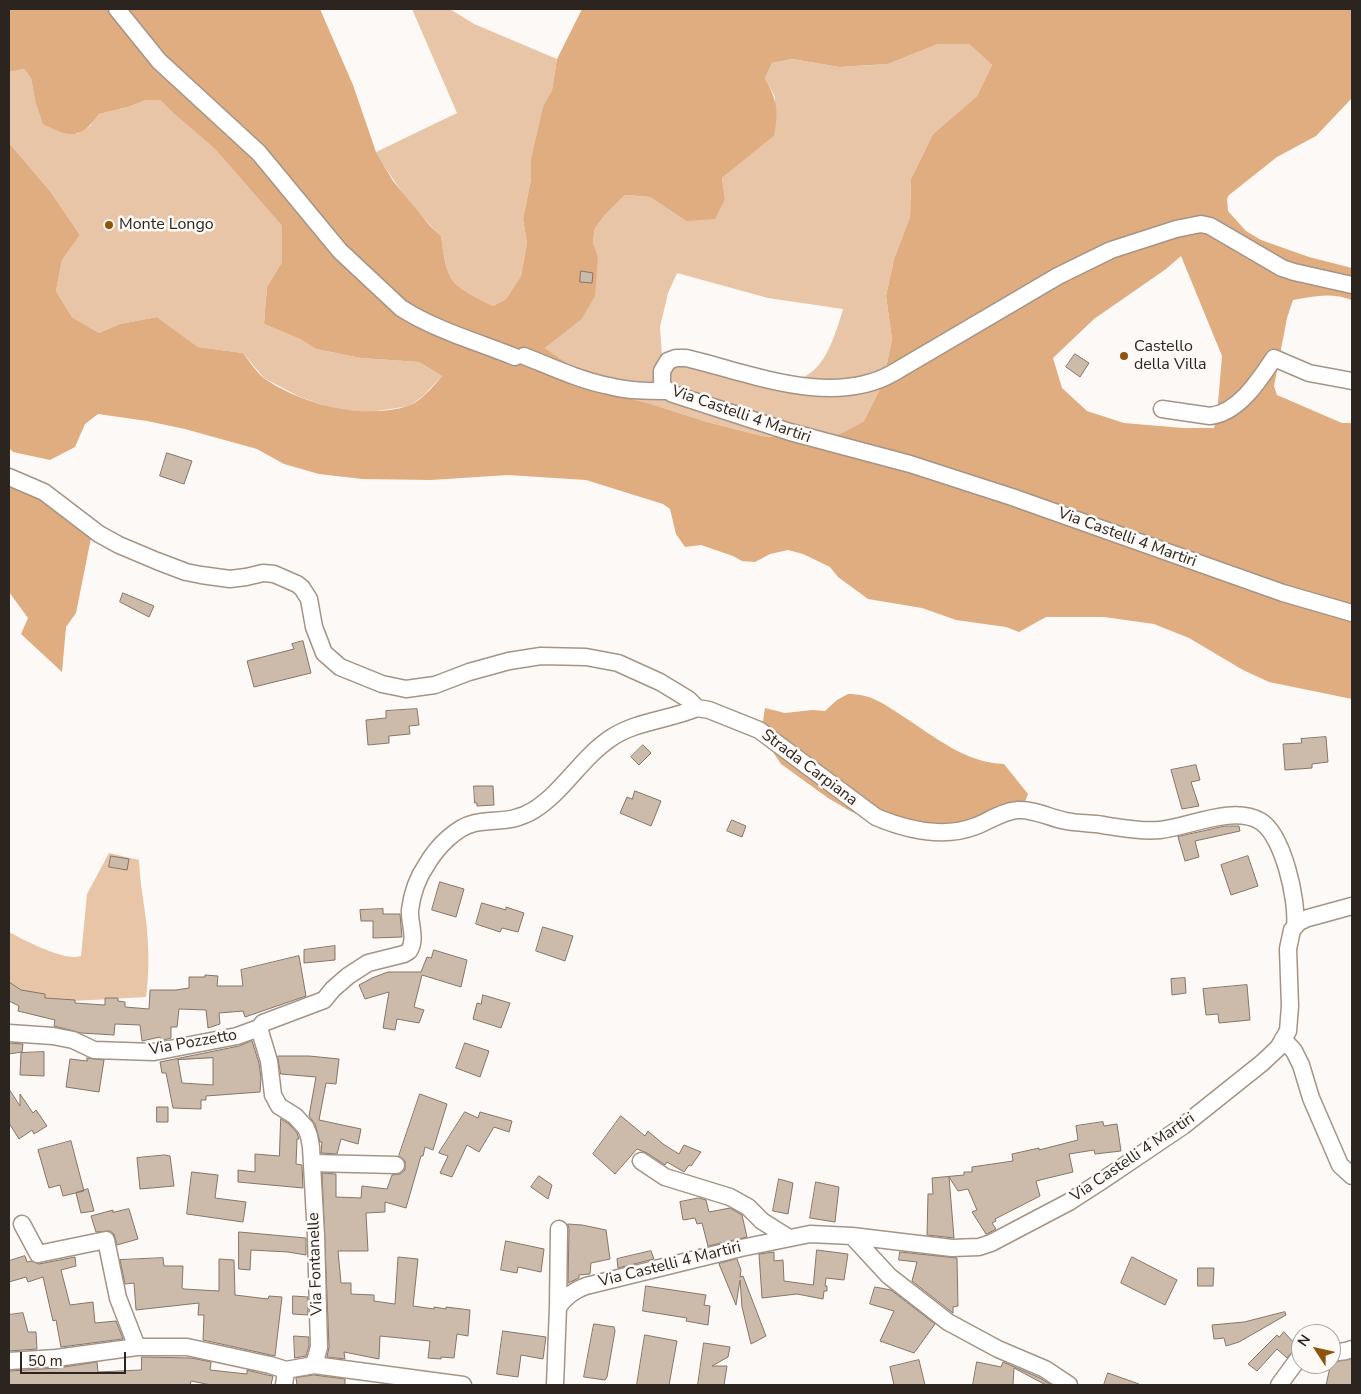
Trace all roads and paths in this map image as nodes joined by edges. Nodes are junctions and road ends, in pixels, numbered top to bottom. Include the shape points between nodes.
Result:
1 (117, 9) edge
2 (1352, 285) edge
3 (1352, 381) edge
4 (667, 391) junction
5 (1162, 410) dead end
6 (9, 477) edge
7 (1352, 613) edge
8 (696, 708) junction
9 (1352, 906) edge
10 (1295, 926) junction
11 (259, 1028) junction
12 (9, 1033) edge
13 (1283, 1040) junction
14 (641, 1161) dead end
15 (312, 1163) junction
16 (396, 1165) dead end
17 (1352, 1176) edge
18 (22, 1224) dead end
19 (559, 1230) dead end
20 (852, 1236) junction
21 (789, 1238) junction
22 (558, 1307) junction
23 (137, 1347) junction
24 (9, 1361) edge
25 (314, 1365) junction
26 (1291, 1369) edge
27 (285, 1378) edge
28 (463, 1385) edge
29 (555, 1385) edge
30 (1069, 1385) edge
31 (1279, 1385) edge

1 - 4 street via 159,61 259,153 340,251 401,308 426,321 608,386
2 - 4 street, Via Castelli 4 Martiri via 1282,268 1210,226 1196,225 1112,250 1058,276 887,377 868,385 811,388 682,358 668,361 662,371 662,383
3 - 5 street via 1309,373 1274,358 1252,390 1217,415
4 - 7 street, Via Castelli 4 Martiri via 764,425 910,464 1012,497 1283,593
6 - 8 street, Strada Carpiana via 44,492 99,534 186,572 230,579 263,572 297,584 309,599 324,653 340,667 382,684 406,689 435,685 523,658 586,657 646,675 676,691
8 - 10 street, Strada Carpiana via 760,730 876,818 918,830 961,830 1018,810 1067,822 1144,830 1241,815 1250,817 1266,827 1284,861 1297,913
8 - 11 street via 626,729 611,738 590,754 555,793 530,812 504,821 468,826 453,835 427,863 416,886 410,909 410,951 368,964 348,976 324,1000 262,1022
9 - 10 street via 1316,915
10 - 13 street, Via Castelli 4 Martiri via 1288,943 1290,1006 1288,1031
11 - 12 street, Via Pozzetto via 237,1036 154,1052 94,1050 73,1040 53,1036
11 - 15 street, Via Fontanelle via 269,1061 273,1096 278,1106 295,1116 306,1128
13 - 17 street via 1301,1065 1311,1098 1340,1165
13 - 20 street, Via Castelli 4 Martiri via 1245,1078 1159,1143 1086,1192 991,1243 952,1248
14 - 21 street via 664,1178 730,1197
15 - 16 street
15 - 25 street, Via Fontanelle via 319,1347
18 - 23 street via 38,1254 106,1240 118,1298
19 - 22 street
20 - 21 street, Via Castelli 4 Martiri via 810,1234
20 - 30 street via 889,1276 948,1322 998,1350 1045,1369
21 - 22 street, Via Castelli 4 Martiri via 586,1286 573,1292
22 - 29 street
23 - 24 street
23 - 27 street via 187,1348 270,1364
25 - 27 street
25 - 28 street
26 - 31 street

